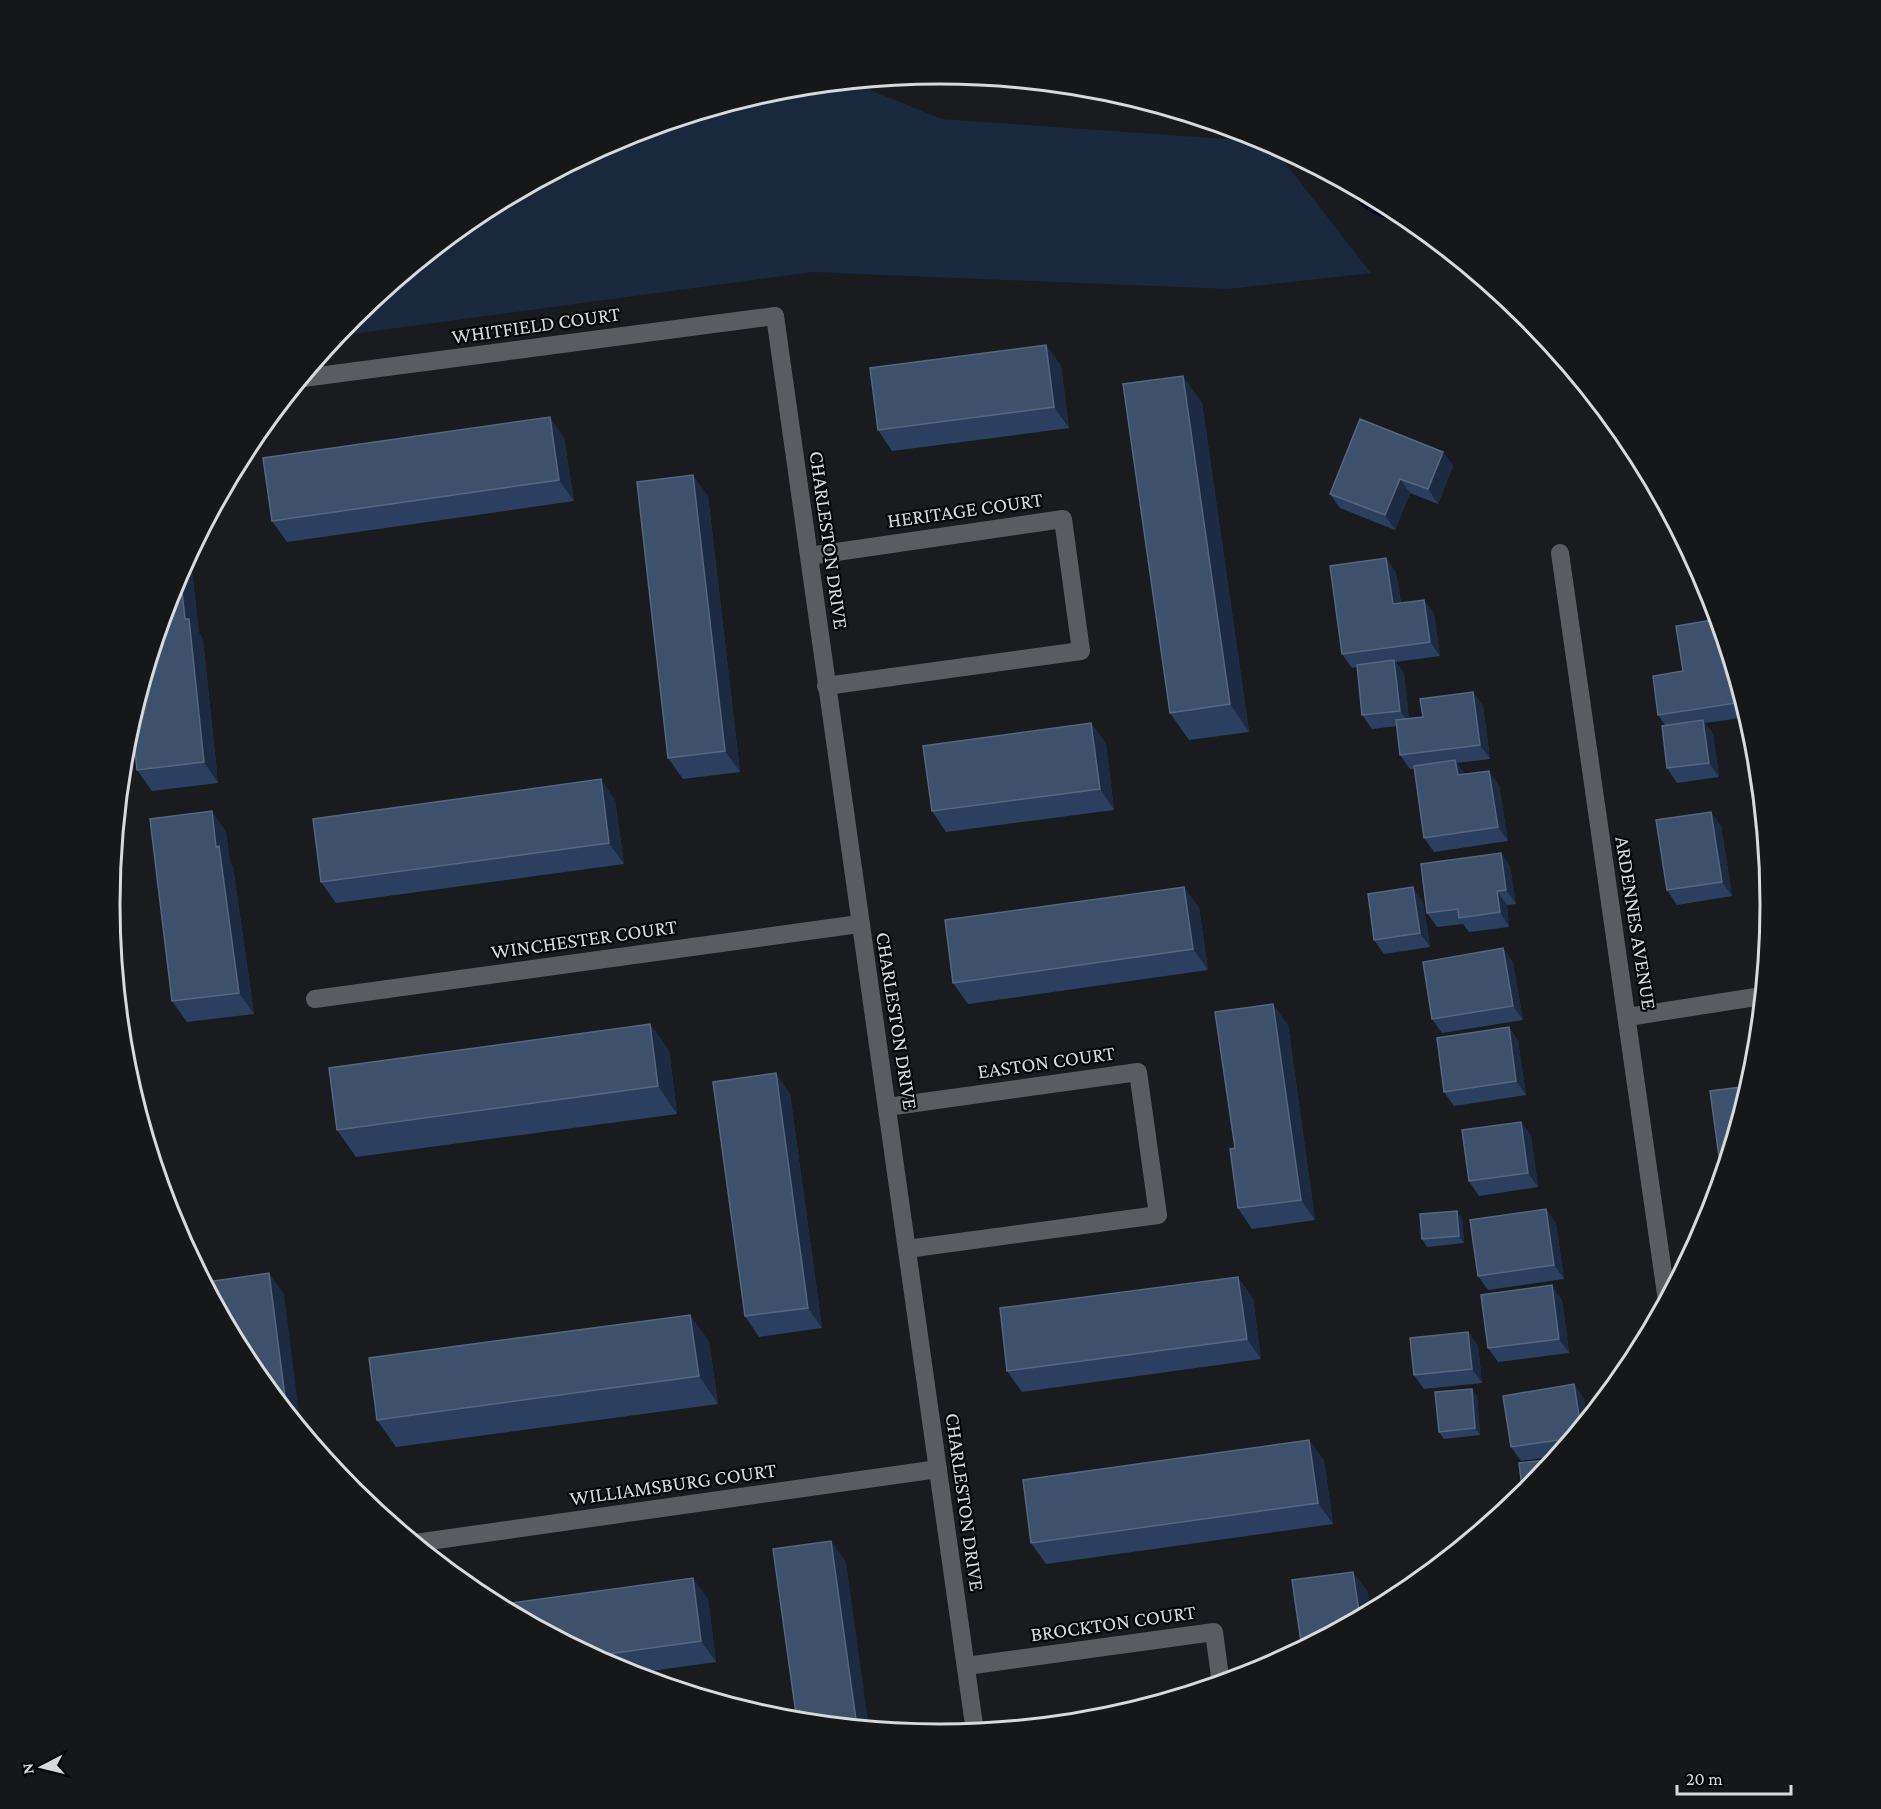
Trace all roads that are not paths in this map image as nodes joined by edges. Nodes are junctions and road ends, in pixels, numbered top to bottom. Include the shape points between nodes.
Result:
1 (775, 316) joint
2 (314, 377) edge
3 (1560, 553) dead end
4 (809, 556) junction
5 (826, 686) junction
6 (859, 924) junction
7 (1755, 997) edge
8 (315, 999) dead end
9 (1628, 1017) junction
10 (887, 1107) junction
11 (907, 1249) junction
12 (1665, 1289) edge
13 (938, 1469) junction
14 (425, 1542) edge
15 (966, 1666) junction
16 (1220, 1675) edge
17 (974, 1724) edge

1 - 2 street, WHITFIELD COURT
1 - 4 street, CHARLESTON DRIVE
3 - 9 street, ARDENNES AVENUE
4 - 5 street, CHARLESTON DRIVE
4 - 5 street, HERITAGE COURT via 1063,519 1081,651
5 - 6 street, CHARLESTON DRIVE
6 - 8 street, WINCHESTER COURT
6 - 10 street, CHARLESTON DRIVE
7 - 9 street
9 - 12 street, ARDENNES AVENUE
10 - 11 street, CHARLESTON DRIVE
10 - 11 street, EASTON COURT via 1138,1072 1158,1215
11 - 13 street, CHARLESTON DRIVE
13 - 14 street, WILLIAMSBURG COURT
13 - 15 street, CHARLESTON DRIVE
15 - 16 street, BROCKTON COURT via 1214,1632
15 - 17 street, CHARLESTON DRIVE

